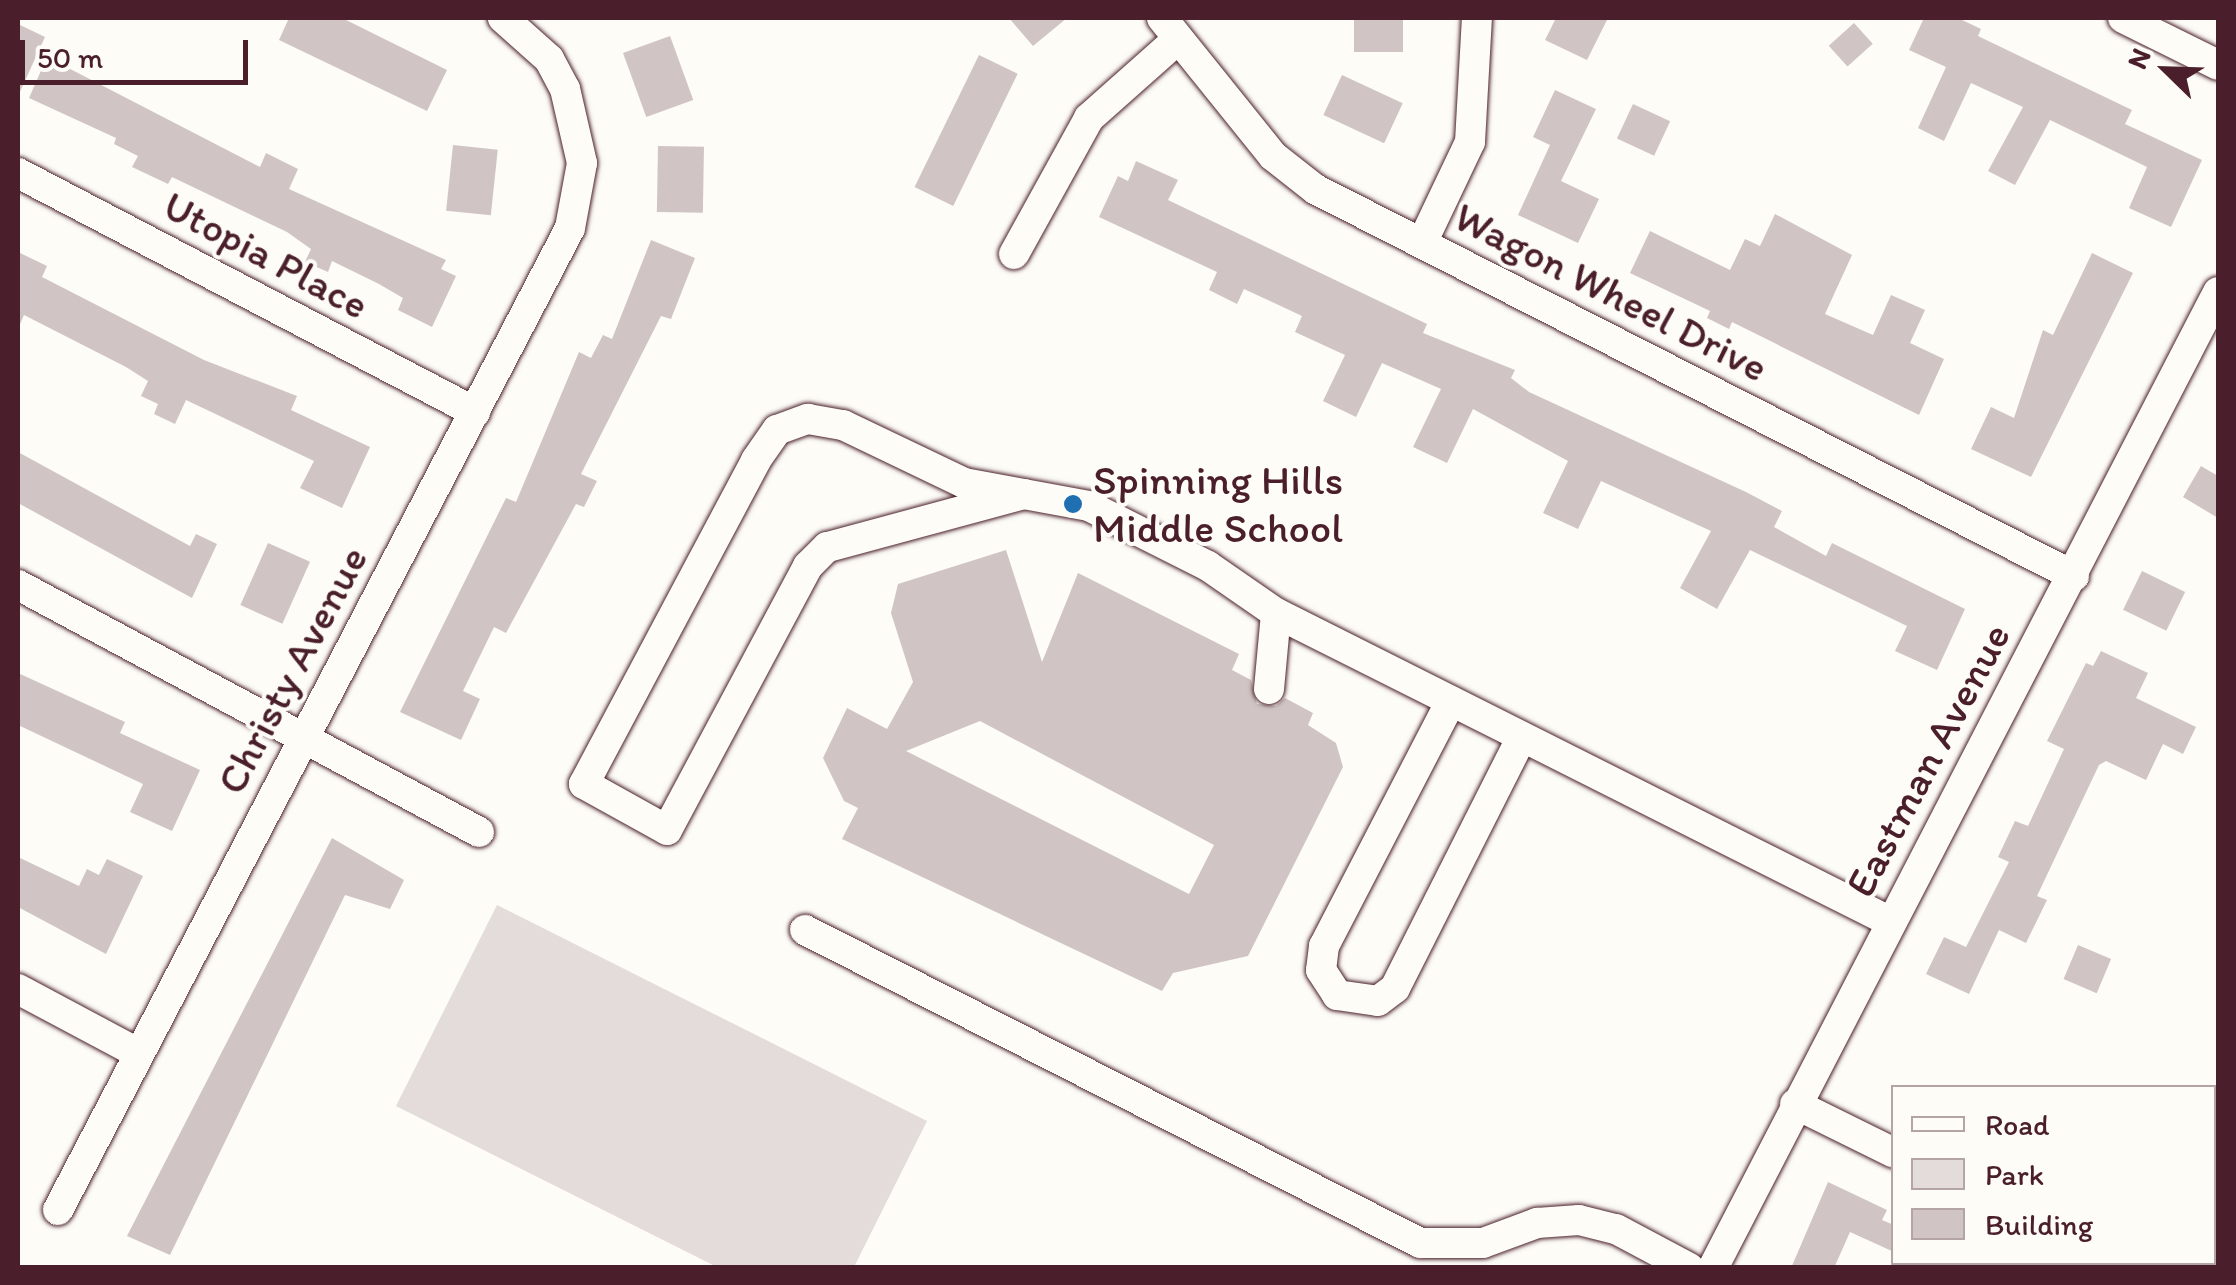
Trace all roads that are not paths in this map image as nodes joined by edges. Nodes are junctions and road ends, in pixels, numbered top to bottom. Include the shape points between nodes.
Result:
1 (503, 18) edge
2 (1478, 18) edge
3 (2123, 18) edge
4 (1170, 29) edge
5 (2218, 65) edge
6 (18, 173) edge
7 (1422, 244) junction
8 (1014, 254) dead end
9 (2218, 294) edge
10 (475, 412) junction
11 (1024, 494) junction
12 (2074, 576) junction
13 (18, 585) edge
14 (1276, 613) junction
15 (1269, 690) dead end
16 (1452, 701) junction
17 (1522, 737) junction
18 (305, 738) junction
19 (479, 832) dead end
20 (1891, 922) junction
21 (804, 930) dead end
22 (18, 989) edge
23 (138, 1052) junction
24 (1795, 1104) junction
25 (1891, 1152) edge
26 (58, 1210) dead end
27 (1712, 1266) edge

1 - 10 street, Christy Avenue via 548,59 565,88 582,163 570,228
2 - 7 street via 1470,142
3 - 5 street
4 - 7 street, Wagon Wheel Drive via 1273,156 1315,189
4 - 8 street via 1089,118
6 - 10 street, Utopia Place
7 - 12 street, Wagon Wheel Drive
9 - 12 street, Eastman Avenue
10 - 18 street, Christy Avenue
11 - 11 street via 964,483 843,424 808,419 777,430 584,784 666,830 808,566 827,547
11 - 14 street via 1089,506 1208,566
12 - 20 street, Eastman Avenue
13 - 18 street
14 - 15 street
14 - 16 street
16 - 17 street
16 - 17 street via 1324,946 1321,970 1338,995 1378,1001 1395,988
17 - 20 street
18 - 19 street
18 - 23 street, Christy Avenue
20 - 24 street, Eastman Avenue
21 - 27 street via 1420,1243 1483,1243 1537,1223 1579,1220
22 - 23 street
23 - 26 street, Christy Avenue
24 - 25 street
24 - 27 street, Eastman Avenue

